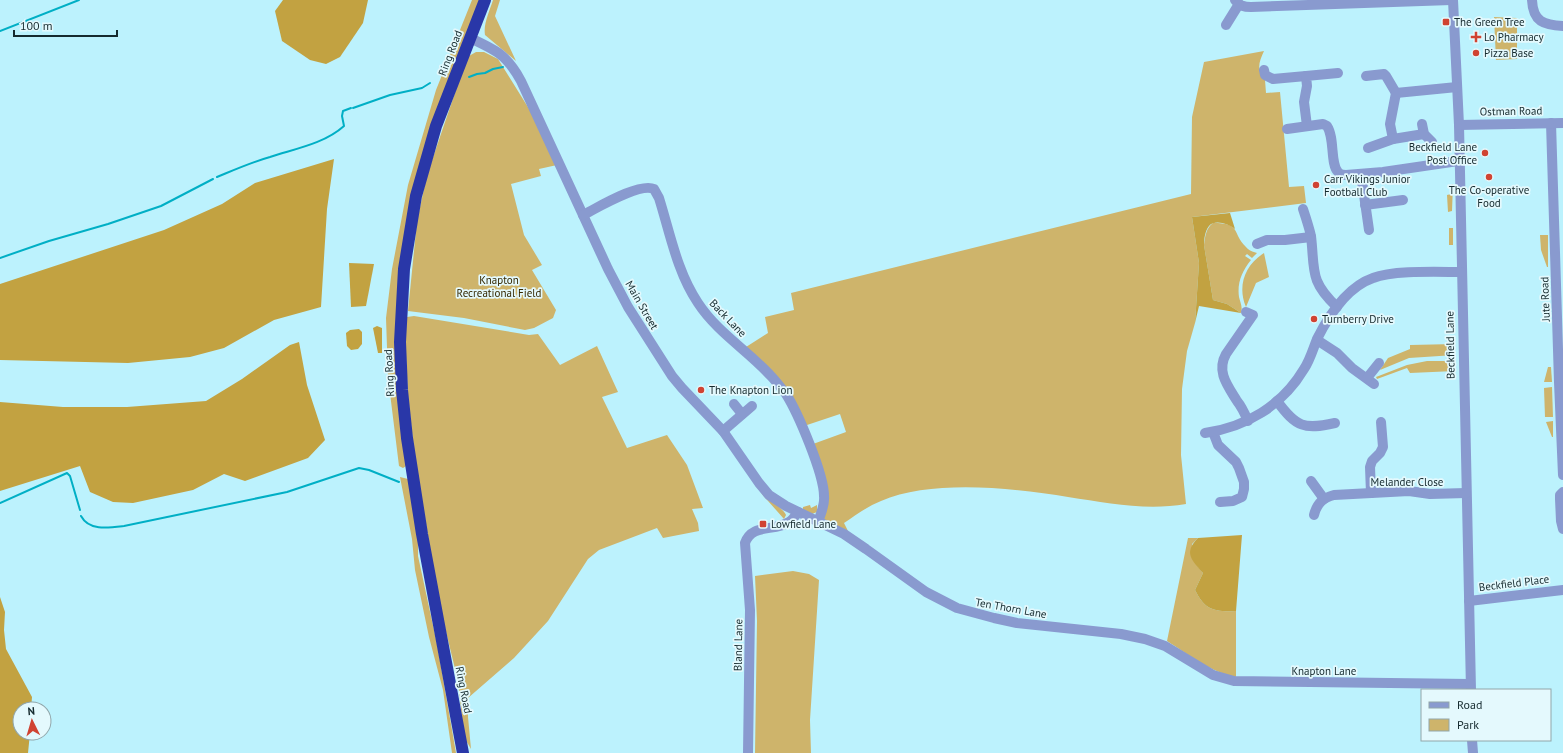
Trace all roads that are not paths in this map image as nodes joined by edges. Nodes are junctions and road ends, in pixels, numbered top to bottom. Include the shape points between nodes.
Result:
1 (485, 0) edge
2 (1452, 0) edge
3 (1532, 0) edge
4 (1237, 2) edge
5 (1226, 25) dead end
6 (1563, 26) edge
7 (470, 38) junction
8 (1264, 70) dead end
9 (1338, 73) dead end
10 (1306, 76) junction
11 (1366, 76) dead end
12 (1457, 87) junction
13 (1396, 93) junction
14 (1551, 123) junction
15 (1563, 123) edge
16 (1458, 124) junction
17 (1307, 126) junction
18 (1287, 129) dead end
19 (1393, 139) junction
20 (1432, 142) dead end
21 (1368, 148) dead end
22 (1458, 161) junction
23 (1361, 174) junction
24 (1403, 200) dead end
25 (1366, 205) junction
26 (1303, 209) dead end
27 (583, 215) junction
28 (1369, 230) dead end
29 (1311, 237) junction
30 (1559, 238) edge
31 (1257, 244) dead end
32 (1461, 272) junction
33 (1337, 307) junction
34 (1252, 315) dead end
35 (1317, 340) junction
36 (1379, 362) dead end
37 (1277, 401) junction
38 (1561, 401) edge
39 (734, 404) dead end
40 (752, 406) dead end
41 (742, 414) junction
42 (1248, 421) junction
43 (1382, 422) dead end
44 (1328, 423) dead end
45 (724, 432) junction
46 (1563, 475) edge
47 (1311, 481) dead end
48 (1563, 492) edge
49 (1371, 493) junction
50 (1466, 493) junction
51 (1324, 499) junction
52 (1220, 502) dead end
53 (798, 512) junction
54 (1314, 515) dead end
55 (818, 522) junction
56 (1563, 529) edge
57 (852, 539) joint
58 (1563, 590) edge
59 (1469, 601) junction
60 (1183, 657) joint
61 (1470, 687) edge
62 (1472, 741) edge
63 (463, 753) edge
64 (748, 753) edge
65 (1473, 753) edge

1 - 7 highway, Ring Road
2 - 4 street via 1251,7 1245,7
2 - 12 street, Beckfield Lane
3 - 6 street via 1534,12 1541,22 1550,26
4 - 5 street
7 - 27 street, Main Street via 494,50 512,66
7 - 63 highway, Ring Road via 436,126 416,196 404,269 400,342 407,438 423,542
8 - 10 street via 1265,75 1273,79
9 - 10 street
10 - 17 street via 1304,102
11 - 13 street via 1385,70
12 - 13 street
12 - 16 street, Beckfield Lane
13 - 19 street via 1390,124
14 - 15 street, Ostman Road
14 - 16 street, Ostman Road
14 - 30 street, Jute Road
16 - 22 street, Beckfield Lane
17 - 18 street
17 - 23 street via 1328,126 1336,171 1346,175
19 - 20 street via 1423,129
19 - 21 street
22 - 23 street
22 - 32 street, Beckfield Lane
23 - 25 street
24 - 25 street
25 - 28 street
26 - 29 street
27 - 45 street, Main Street via 616,285 662,362 682,388
27 - 55 street, Back Lane via 633,191 649,187 654,190 659,198 682,273 697,302 714,323 770,375 791,405 811,450 823,487 824,502
29 - 31 street via 1267,240
29 - 33 street via 1314,274 1322,291
30 - 38 street, Jute Road
32 - 33 street via 1392,274 1373,278 1352,290
32 - 50 street, Beckfield Lane
33 - 35 street
34 - 42 street via 1222,364 1224,380
35 - 36 street via 1370,381
35 - 37 street via 1301,373
37 - 42 street
37 - 44 street via 1293,420 1302,425 1316,427
38 - 46 street, Jute Road
39 - 41 street
40 - 41 street
41 - 45 street
42 - 52 street via 1209,432 1218,445 1236,462 1244,482 1244,499
43 - 49 street via 1383,447 1370,467
45 - 53 street, Main Street via 763,489 777,501
47 - 51 street
48 - 56 street via 1560,499
49 - 50 street, Melander Close
49 - 51 street, Melander Close via 1334,495
50 - 59 street, Beckfield Lane
51 - 54 street via 1319,503
53 - 55 street, Main Street
53 - 64 street, Bland Lane via 786,524 753,531 746,538 750,610
55 - 57 street, Main Street
57 - 60 street, Ten Thorn Lane via 926,592 957,608 1017,623 1135,637 1165,646
58 - 59 street, Beckfield Place
59 - 61 street, Beckfield Lane
60 - 61 street, Knapton Lane via 1213,675 1234,681
62 - 65 street

